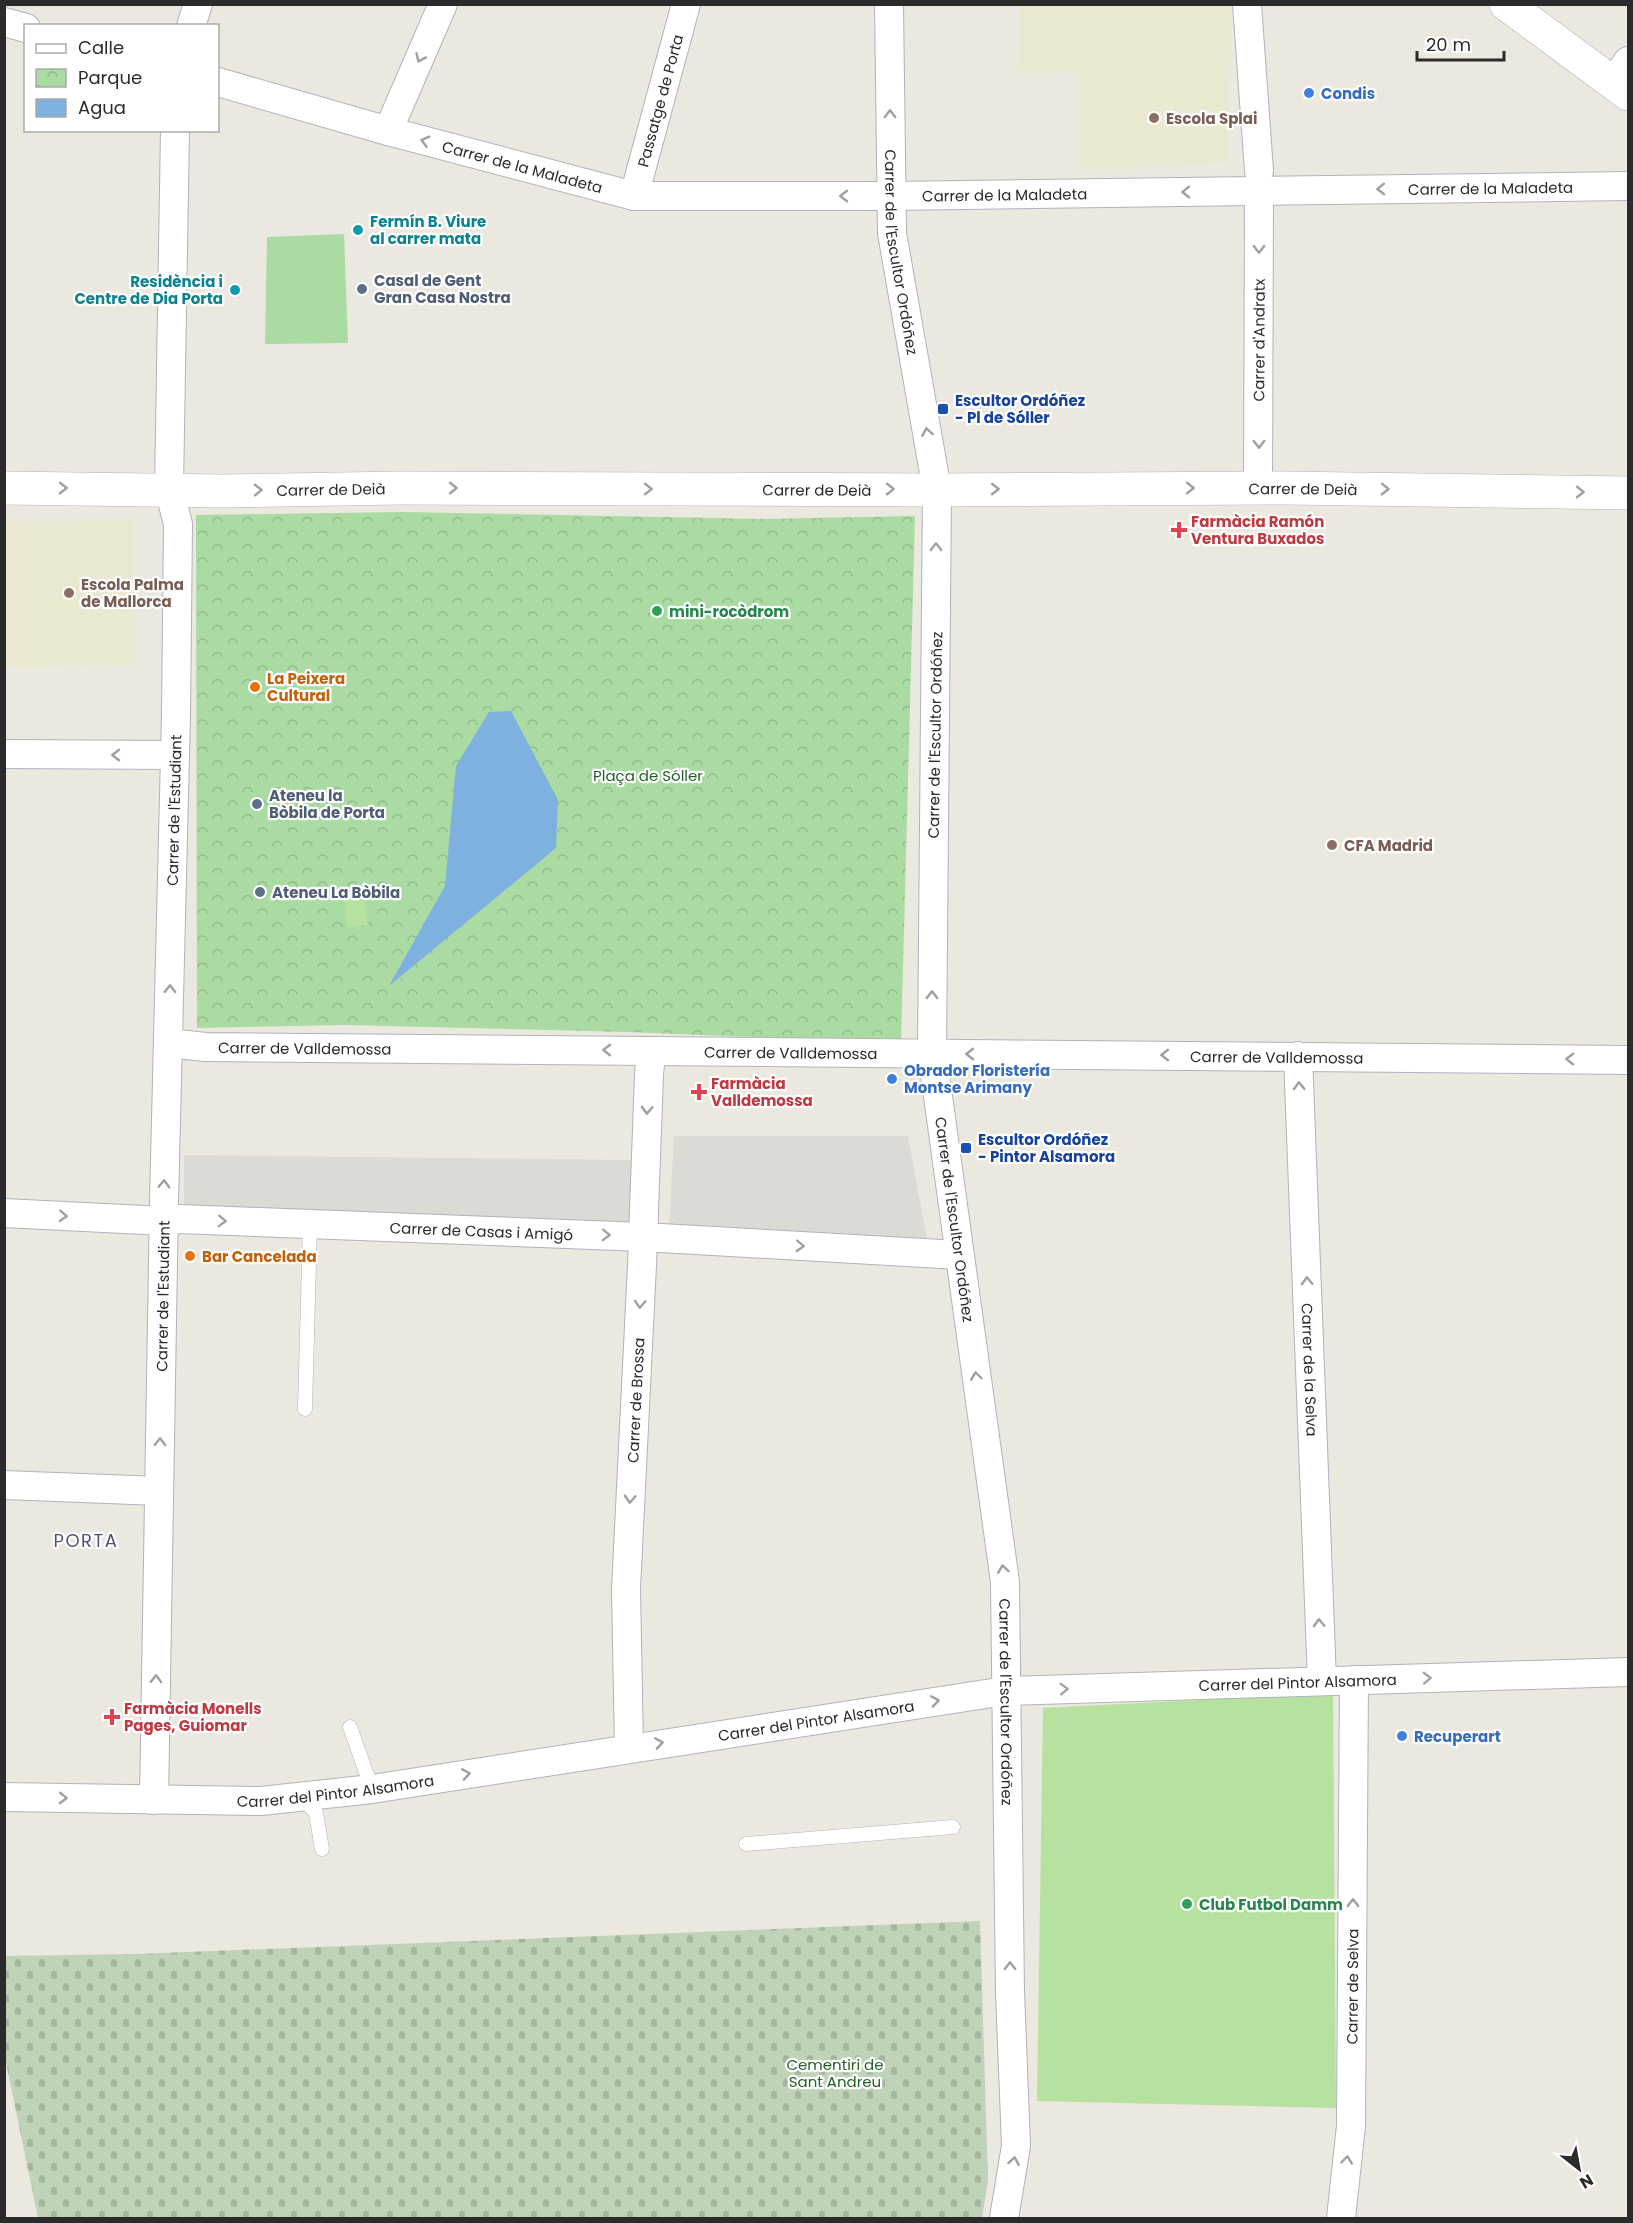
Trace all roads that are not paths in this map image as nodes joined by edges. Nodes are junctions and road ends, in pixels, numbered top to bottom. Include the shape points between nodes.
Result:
1 (198, 4) edge
2 (443, 4) edge
3 (686, 4) edge
4 (889, 4) edge
5 (1247, 4) edge
6 (1506, 4) edge
7 (4, 22) edge
8 (192, 24) edge
9 (24, 27) edge
10 (1623, 80) edge
11 (219, 82) edge
12 (388, 131) junction
13 (175, 132) edge
14 (1259, 181) junction
15 (1629, 186) edge
16 (634, 196) junction
17 (891, 196) junction
18 (4, 488) edge
19 (1258, 488) junction
20 (169, 489) junction
21 (937, 490) junction
22 (1629, 493) edge
23 (4, 754) edge
24 (175, 754) junction
25 (170, 1043) junction
26 (651, 1051) junction
27 (932, 1053) junction
28 (1298, 1056) junction
29 (1629, 1060) edge
30 (4, 1213) edge
31 (164, 1221) junction
32 (310, 1224) junction
33 (643, 1236) junction
34 (958, 1255) junction
35 (305, 1409) dead end
36 (4, 1485) edge
37 (159, 1491) junction
38 (1629, 1672) edge
39 (1354, 1680) junction
40 (1322, 1681) junction
41 (1005, 1691) junction
42 (350, 1727) dead end
43 (629, 1748) junction
44 (372, 1789) junction
45 (4, 1797) edge
46 (301, 1797) junction
47 (154, 1800) junction
48 (953, 1827) dead end
49 (746, 1844) dead end
50 (322, 1849) dead end
51 (1004, 2218) edge
52 (1341, 2218) edge

1 - 8 street
2 -> 12 street
3 - 16 street, Passatge de Porta
17 -> 4 street, Carrer de l'Escultor Ordóñez
5 - 14 street, Carrer d'Andratx
6 - 10 street
7 - 9 street
11 - 12 street, Carrer de la Maladeta
16 -> 12 street, Carrer de la Maladeta
13 - 20 street, Carrer de l'Estudiant
15 -> 14 street, Carrer de la Maladeta
14 -> 17 street, Carrer de la Maladeta
14 -> 19 street, Carrer d'Andratx
17 -> 16 street, Carrer de la Maladeta
21 -> 17 street, Carrer de l'Escultor Ordóñez via 892,233
18 -> 20 street, Carrer de Deià
21 -> 19 street, Carrer de Deià
19 -> 22 street, Carrer de Deià
20 -> 21 street, Carrer de Deià
20 - 24 street, Carrer de l'Estudiant via 178,524
27 -> 21 street, Carrer de l'Escultor Ordóñez
24 -> 23 street
25 -> 24 street, Carrer de l'Estudiant
26 -> 25 street, Carrer de Valldemossa via 205,1047
31 -> 25 street, Carrer de l'Estudiant
26 - 27 street, Carrer de Valldemossa
26 -> 33 street, Carrer de Brossa
28 -> 27 street, Carrer de Valldemossa
27 - 34 street, Carrer de l'Escultor Ordóñez
29 -> 28 street, Carrer de Valldemossa
40 -> 28 street, Carrer de la Selva
30 -> 31 street, Carrer de Casas i Amigó
31 -> 32 street, Carrer de Casas i Amigó
37 -> 31 street, Carrer de l'Estudiant
32 -> 33 street, Carrer de Casas i Amigó
32 - 35 lane
33 -> 34 street, Carrer de Casas i Amigó
33 -> 43 street, Carrer de Brossa via 626,1589
41 -> 34 street, Carrer de l'Escultor Ordóñez via 1005,1582
36 - 37 street
47 -> 37 street, Carrer de l'Estudiant
39 -> 38 street, Carrer del Pintor Alsamora
39 - 40 street, Carrer del Pintor Alsamora
52 -> 39 street, Carrer de Selva via 1351,2126
41 -> 40 street, Carrer del Pintor Alsamora
43 -> 41 street, Carrer del Pintor Alsamora
51 -> 41 street, Carrer de l'Escultor Ordóñez via 1016,2145
42 - 44 lane
44 -> 43 street, Carrer del Pintor Alsamora
44 - 46 street, Carrer del Pintor Alsamora
45 -> 47 street, Carrer del Pintor Alsamora
46 - 47 street, Carrer del Pintor Alsamora via 261,1801
46 - 50 lane via 316,1813
48 - 49 lane

